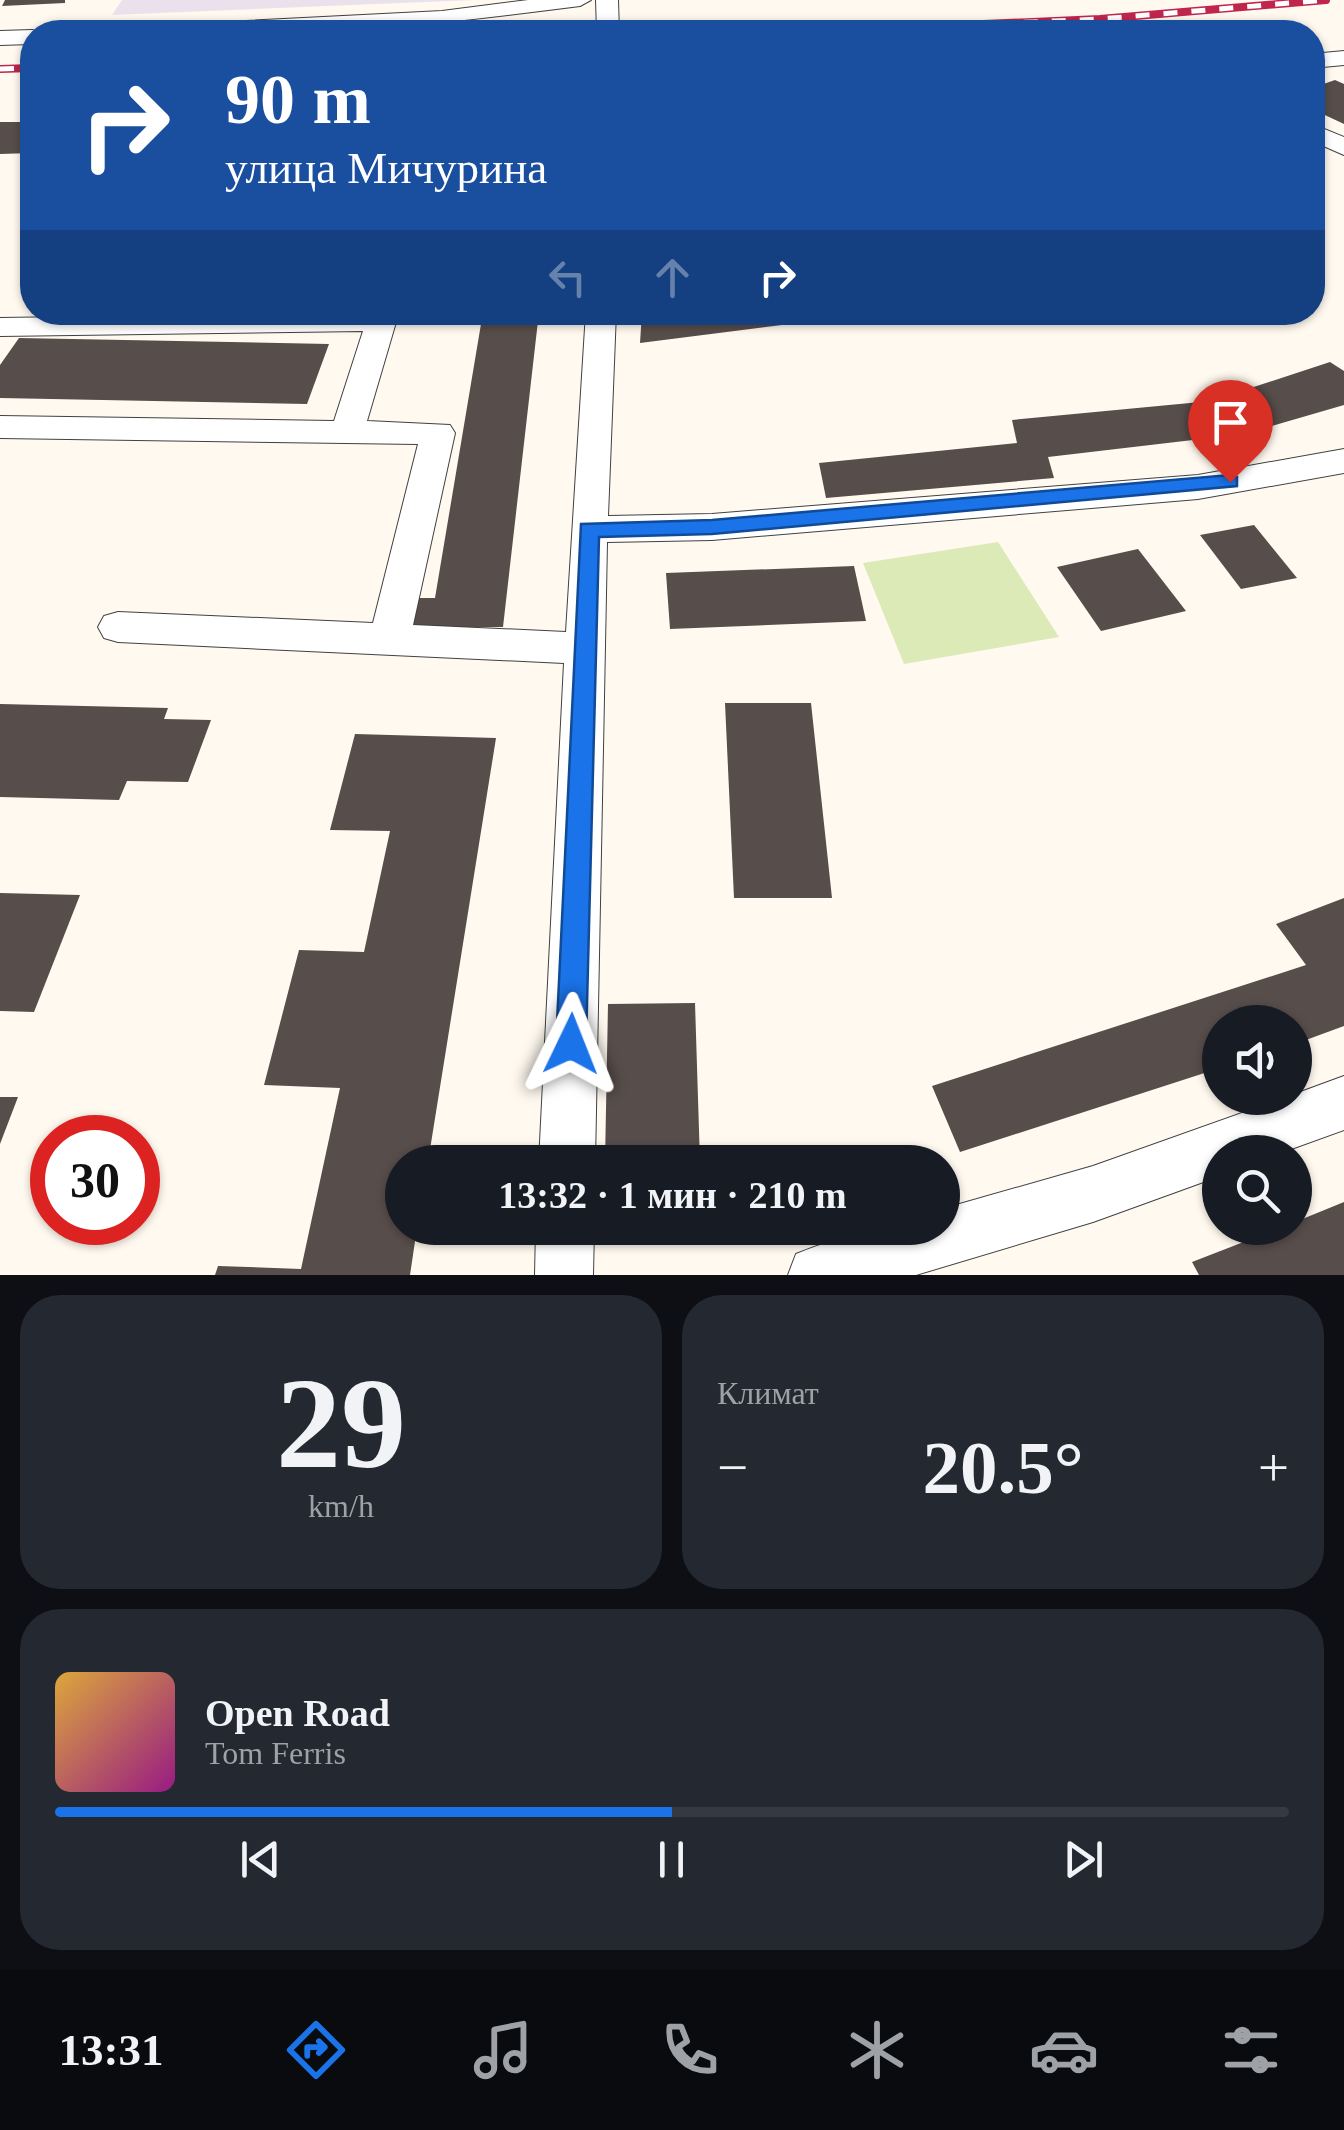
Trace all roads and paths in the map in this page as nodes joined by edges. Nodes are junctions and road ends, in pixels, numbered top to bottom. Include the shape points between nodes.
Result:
1 (580, 0) edge
2 (387, 20) edge
3 (70, 325) edge
4 (381, 325) edge
5 (600, 325) edge
6 (0, 327) edge
7 (0, 428) edge
8 (347, 432) junction
9 (1344, 461) edge
10 (589, 530) junction
11 (118, 628) dead end
12 (389, 641) junction
13 (584, 648) junction
14 (1344, 1103) edge
15 (568, 1145) edge
16 (565, 1245) edge
17 (832, 1274) edge
18 (564, 1275) edge

1 - 2 street
3 - 6 street
4 - 8 street
5 - 10 street
7 - 8 street
8 - 12 street via 438,433
9 - 10 street via 1198,487 712,527
10 - 13 street
11 - 12 street
12 - 13 street
13 - 15 street
14 - 17 street via 1094,1194
16 - 18 street

